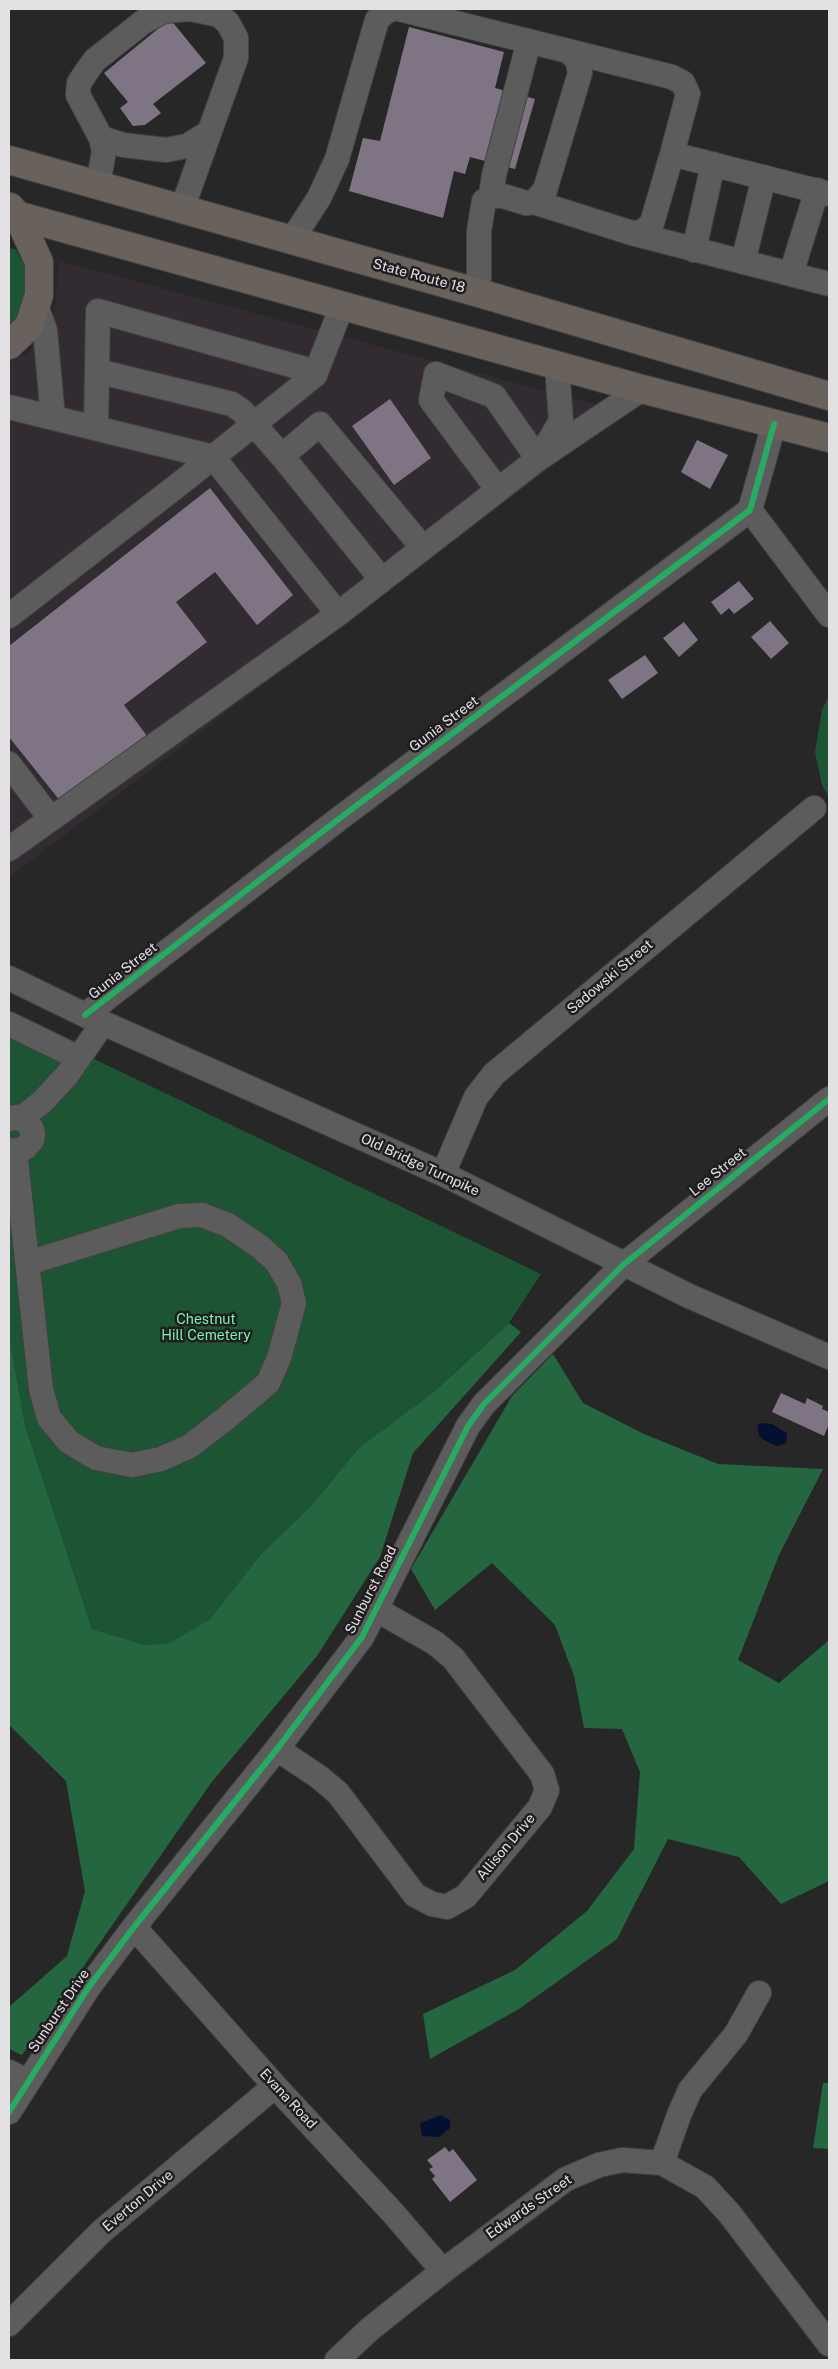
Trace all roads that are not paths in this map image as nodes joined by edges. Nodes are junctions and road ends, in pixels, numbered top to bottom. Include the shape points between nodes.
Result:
1 (393, 9) edge
2 (399, 9) edge
3 (529, 41) junction
4 (568, 50) junction
5 (208, 133) junction
6 (101, 138) junction
7 (672, 154) junction
8 (9, 160) edge
9 (713, 164) junction
10 (764, 177) junction
11 (98, 185) junction
12 (823, 192) edge
13 (491, 196) junction
14 (534, 202) junction
15 (182, 209) junction
16 (12, 211) edge
17 (635, 234) junction
18 (292, 241) junction
19 (694, 250) junction
20 (743, 262) junction
21 (791, 274) junction
22 (829, 284) edge
23 (479, 293) junction
24 (36, 306) junction
25 (342, 306) junction
26 (9, 345) edge
27 (558, 365) junction
28 (97, 371) junction
29 (316, 372) junction
30 (642, 388) junction
31 (829, 396) edge
32 (9, 407) edge
33 (53, 418) junction
34 (254, 424) junction
35 (774, 424) junction
36 (96, 428) junction
37 (829, 438) edge
38 (214, 456) junction
39 (282, 456) junction
40 (538, 459) junction
41 (498, 490) junction
42 (750, 510) junction
43 (423, 548) junction
44 (382, 580) junction
45 (338, 614) junction
46 (9, 616) edge
47 (829, 616) edge
48 (9, 764) edge
49 (814, 808) dead end
50 (51, 820) junction
51 (9, 849) edge
52 (9, 978) edge
53 (94, 1019) junction
54 (9, 1024) edge
55 (79, 1058) junction
56 (829, 1099) edge
57 (15, 1118) edge
58 (12, 1151) edge
59 (443, 1174) junction
60 (28, 1263) junction
61 (623, 1265) junction
62 (829, 1357) edge
63 (377, 1610) junction
64 (277, 1749) junction
65 (134, 1926) junction
66 (759, 1993) dead end
67 (18, 2076) edge
68 (275, 2086) junction
69 (9, 2112) edge
70 (662, 2163) junction
71 (443, 2271) junction
72 (9, 2324) edge
73 (829, 2344) edge
74 (337, 2360) edge

1 - 18 street via 384,12 377,20 337,159 319,198
2 - 3 street
3 - 4 street
3 - 13 street
4 - 7 street via 672,77 683,83 688,94
4 - 14 street via 577,59 580,72 545,190
5 - 6 street via 187,146 166,150
5 - 6 street via 236,58 236,38 219,15 191,9 164,11 143,22 89,68 79,83 78,94
5 - 15 street
6 - 11 street via 104,151
7 - 9 street
7 - 17 street via 652,223
8 - 11 highway, State Route 18
9 - 10 street
9 - 19 street
10 - 12 street
10 - 20 street
11 - 15 highway, State Route 18
12 - 21 street
13 - 14 street
13 - 23 street via 484,201 478,231
14 - 17 street
15 - 18 highway, State Route 18
16 - 24 highway via 39,262 40,295
16 - 25 highway
17 - 19 street
18 - 23 highway, State Route 18
19 - 20 street
20 - 21 street
21 - 22 street
23 - 31 highway, State Route 18
24 - 26 highway via 29,326
24 - 33 street via 45,330
25 - 27 highway
25 - 29 street
27 - 30 highway
27 - 40 street via 561,421
28 - 29 street via 98,311
28 - 34 street via 232,404
28 - 36 street
29 - 34 street
30 - 35 highway
30 - 40 street
32 - 33 street
33 - 36 street
34 - 38 street
34 - 39 street
35 - 37 highway
35 - 42 street
36 - 38 street
38 - 45 street
38 - 46 street
39 - 43 street via 320,424
39 - 44 street
40 - 41 street
40 - 41 street via 494,396 436,374 431,400
41 - 43 street
42 - 47 street
42 - 53 street, Gunia Street via 348,812
43 - 44 street
44 - 45 street
45 - 50 street
48 - 50 street
49 - 59 street, Sadowski Street via 494,1074 476,1098
50 - 51 street
52 - 53 street, Old Bridge Turnpike
53 - 55 street, Gunia Street
53 - 59 street, Old Bridge Turnpike
54 - 55 street
55 - 57 street, Gunia Street via 50,1094
56 - 61 street, Lee Street
57 - 58 street via 32,1129 32,1140 26,1148
58 - 60 street
59 - 61 street, Old Bridge Turnpike
60 - 60 street via 41,1389 48,1418 69,1442 96,1458 132,1465 161,1459 190,1446 268,1383 279,1358 294,1304 289,1283 276,1261 228,1226 202,1215 179,1216
61 - 62 street, Old Bridge Turnpike
61 - 63 street, Sunburst Road via 484,1404 468,1426
63 - 64 street, Sunburst Road via 343,1663
63 - 64 street, Allison Drive via 435,1643 453,1658 542,1774 547,1790 540,1807 466,1896 447,1907 432,1904 415,1895 338,1793
64 - 65 street, Sunburst Road
65 - 67 street, Sunburst Drive
65 - 68 street, Evana Road
66 - 70 street via 736,2034 690,2090
67 - 69 street, Sunburst Drive
68 - 71 street, Evana Road
68 - 72 street, Everton Drive via 102,2231
70 - 71 street, Edwards Street via 622,2160 566,2178
70 - 73 street, Edwards Street via 705,2187 729,2213
71 - 74 street, Edwards Street via 370,2329

